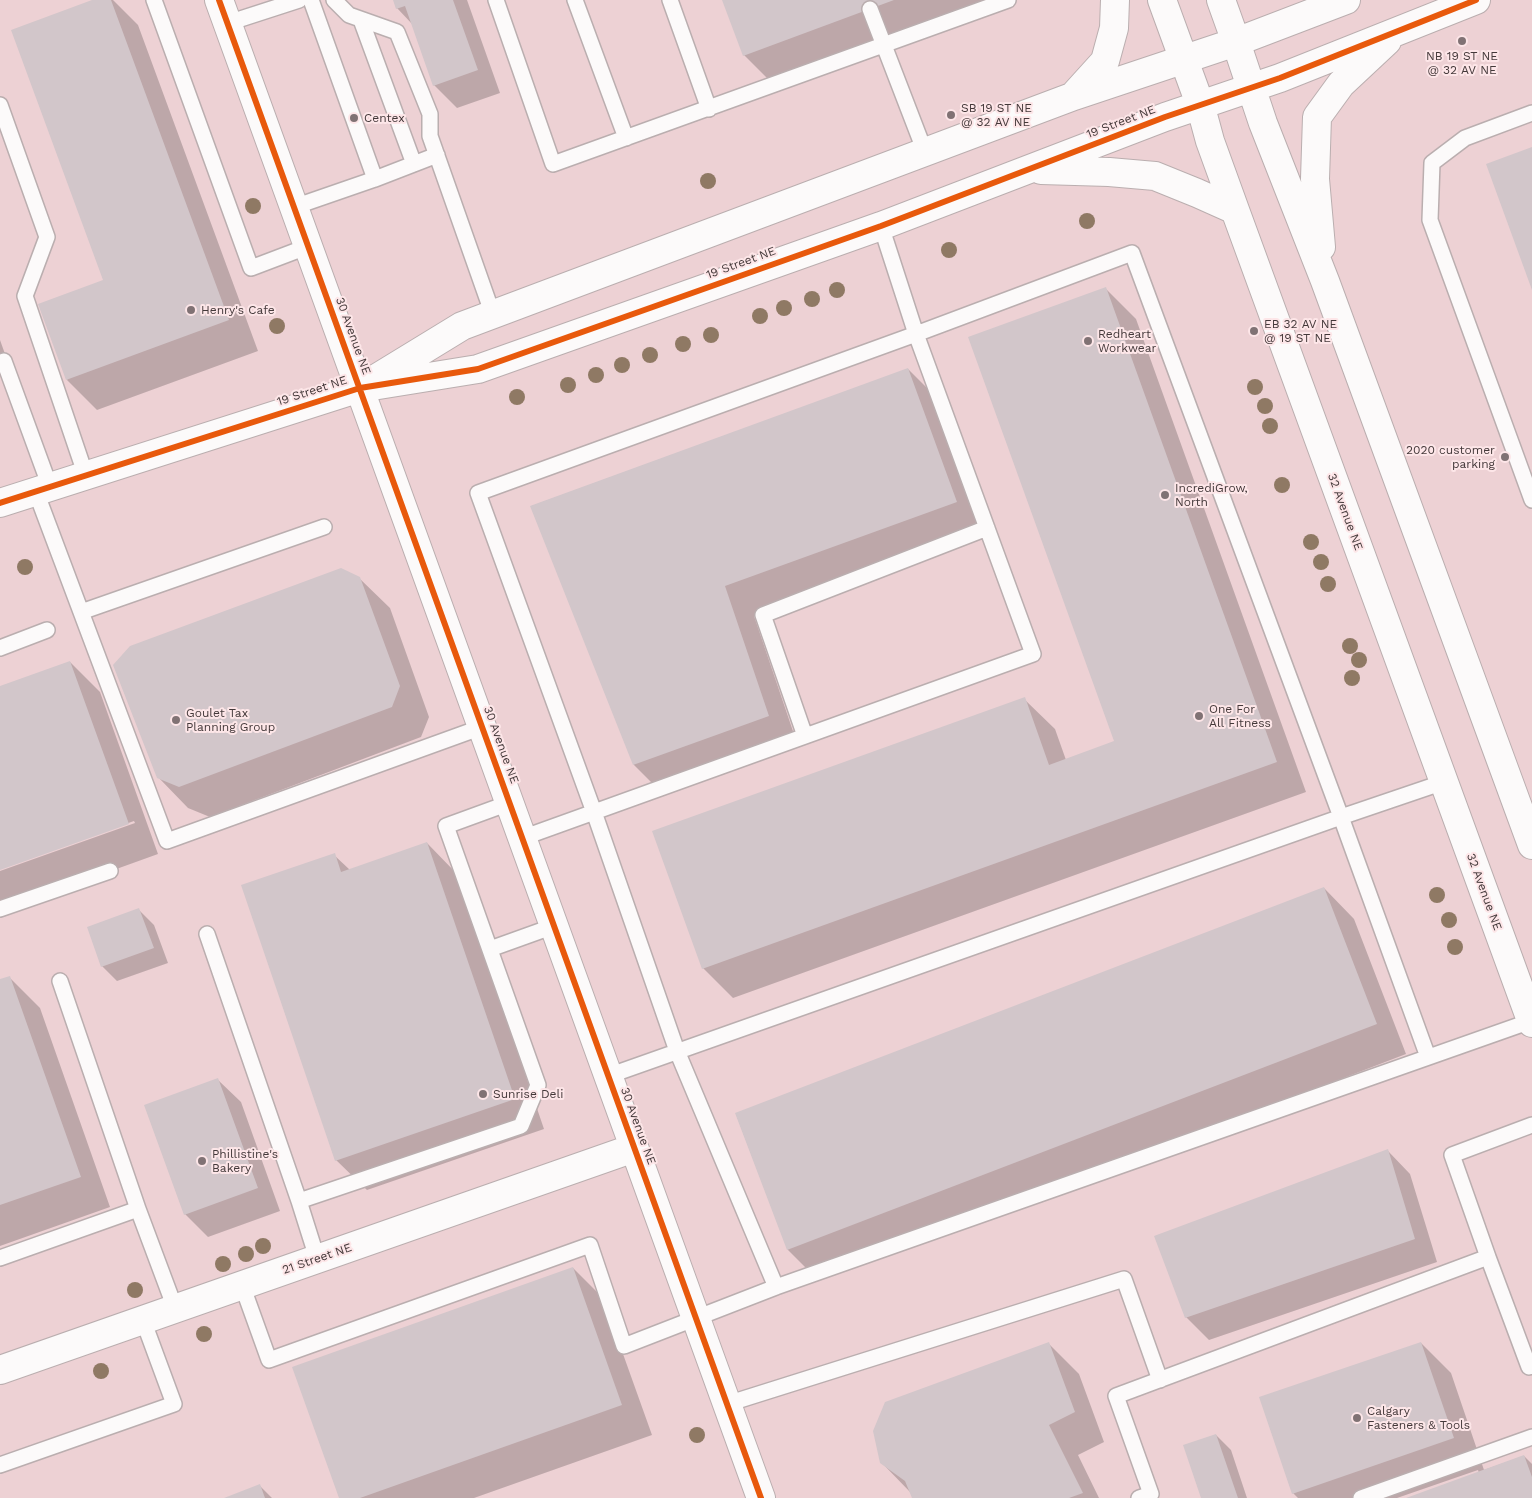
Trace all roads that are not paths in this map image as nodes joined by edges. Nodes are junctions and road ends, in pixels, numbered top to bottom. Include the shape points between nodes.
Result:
1 (154, 0) edge
2 (299, 0) edge
3 (312, 0) edge
4 (334, 0) edge
5 (496, 0) edge
6 (575, 0) edge
7 (670, 0) edge
8 (1008, 0) edge
9 (1115, 0) edge
10 (1162, 0) edge
11 (1220, 0) edge
12 (1346, 0) edge
13 (1476, 0) edge
14 (870, 9) dead end
15 (224, 12) edge
16 (361, 20) junction
17 (1399, 31) junction
18 (1236, 42) junction
19 (884, 45) junction
20 (1183, 60) junction
21 (1252, 88) junction
22 (1074, 96) junction
23 (1200, 104) junction
24 (0, 105) edge
25 (709, 108) junction
26 (1532, 113) edge
27 (626, 138) junction
28 (925, 152) junction
29 (437, 155) junction
30 (414, 164) junction
31 (1026, 170) junction
32 (375, 179) junction
33 (294, 207) junction
34 (1234, 210) junction
35 (881, 226) junction
36 (308, 246) junction
37 (1324, 281) junction
38 (493, 315) junction
39 (916, 334) junction
40 (0, 363) edge
41 (360, 388) junction
42 (86, 476) junction
43 (43, 489) junction
44 (1532, 500) edge
45 (0, 503) edge
46 (324, 527) dead end
47 (987, 528) junction
48 (81, 612) junction
49 (47, 630) dead end
50 (0, 648) edge
51 (482, 727) junction
52 (805, 736) junction
53 (1444, 782) junction
54 (510, 803) junction
55 (594, 812) junction
56 (1341, 817) junction
57 (522, 838) junction
58 (1532, 845) edge
59 (110, 871) dead end
60 (0, 909) edge
61 (554, 926) junction
62 (207, 934) dead end
63 (490, 948) junction
64 (60, 981) dead end
65 (1532, 1022) edge
66 (677, 1052) junction
67 (1428, 1057) junction
68 (608, 1076) junction
69 (1532, 1125) edge
70 (634, 1148) junction
71 (298, 1201) junction
72 (138, 1209) junction
73 (1488, 1257) junction
74 (0, 1258) edge
75 (318, 1258) junction
76 (242, 1285) junction
77 (776, 1287) junction
78 (175, 1308) junction
79 (696, 1318) junction
80 (143, 1320) junction
81 (1532, 1366) edge
82 (0, 1370) edge
83 (1160, 1380) junction
84 (727, 1404) junction
85 (1532, 1437) edge
86 (0, 1465) edge
87 (761, 1498) edge
88 (1140, 1498) edge
89 (1361, 1498) edge

1 - 36 lane via 251,268
2 - 15 lane
3 - 32 lane
4 - 16 lane via 349,16
5 - 27 lane via 553,164
6 - 27 lane
7 - 25 lane
8 - 19 lane
9 - 22 street via 1114,28 1105,61
10 - 20 street, 32 Avenue NE
11 - 18 street
12 - 18 street, 19 Street NE
13 - 17 street, 19 Street NE
14 - 19 lane
15 - 33 street, 30 Avenue NE
16 - 29 lane via 397,32 430,114 430,136
16 - 30 lane
17 - 21 street, 19 Street NE
17 - 37 street via 1341,84 1317,117 1315,179
18 - 20 street, 19 Street NE
18 - 21 street
19 - 25 lane
19 - 28 lane
20 - 22 street, 19 Street NE
20 - 23 street, 32 Avenue NE
21 - 23 street, 19 Street NE
21 - 37 street
22 - 28 street, 19 Street NE
23 - 31 street, 19 Street NE
23 - 34 street, 32 Avenue NE
24 - 42 lane via 47,237 25,296
25 - 27 lane
26 - 44 lane via 1465,138 1432,163 1430,220
28 - 38 street, 19 Street NE
29 - 30 lane
29 - 38 lane
30 - 32 lane
31 - 34 street via 1155,176
31 - 35 street, 19 Street NE
32 - 33 lane
33 - 36 street, 30 Avenue NE
34 - 53 street, 32 Avenue NE
35 - 39 lane
35 - 41 street, 19 Street NE via 478,369
36 - 41 street, 30 Avenue NE
37 - 58 street
38 - 41 street, 19 Street NE via 462,326
39 - 47 lane
39 - 55 lane via 478,493
39 - 56 lane via 1132,253
40 - 43 lane via 4,361
41 - 42 street, 19 Street NE
41 - 51 street, 30 Avenue NE
42 - 43 street, 19 Street NE
43 - 45 street, 19 Street NE
43 - 48 lane
46 - 48 lane
47 - 52 lane via 763,615
47 - 52 lane via 1032,654
48 - 51 lane via 166,841
49 - 50 lane
51 - 54 street, 30 Avenue NE
52 - 55 lane
53 - 56 lane
53 - 65 street, 32 Avenue NE
54 - 57 street, 30 Avenue NE
54 - 63 lane via 446,826
55 - 57 lane
55 - 66 lane
56 - 66 lane
56 - 67 lane
57 - 61 street, 30 Avenue NE
59 - 60 lane
61 - 63 lane
61 - 68 street, 30 Avenue NE
62 - 71 lane
63 - 71 lane via 538,1085 521,1126
64 - 72 lane
65 - 67 lane
66 - 68 lane
66 - 77 lane
67 - 77 lane
68 - 70 street, 30 Avenue NE
69 - 73 lane via 1452,1155
70 - 75 street, 21 Street NE
70 - 79 street, 30 Avenue NE
71 - 75 lane
72 - 74 lane
72 - 78 lane
73 - 81 lane via 1529,1367
73 - 83 lane
75 - 76 street, 21 Street NE
76 - 78 street, 21 Street NE
76 - 79 lane via 269,1360 590,1245 624,1346
77 - 79 lane
78 - 80 street, 21 Street NE
79 - 84 street, 30 Avenue NE
80 - 82 street, 21 Street NE
80 - 86 lane via 174,1404
83 - 84 lane via 1124,1279
83 - 88 lane via 1116,1396 1151,1494
84 - 87 street, 30 Avenue NE
85 - 89 lane

